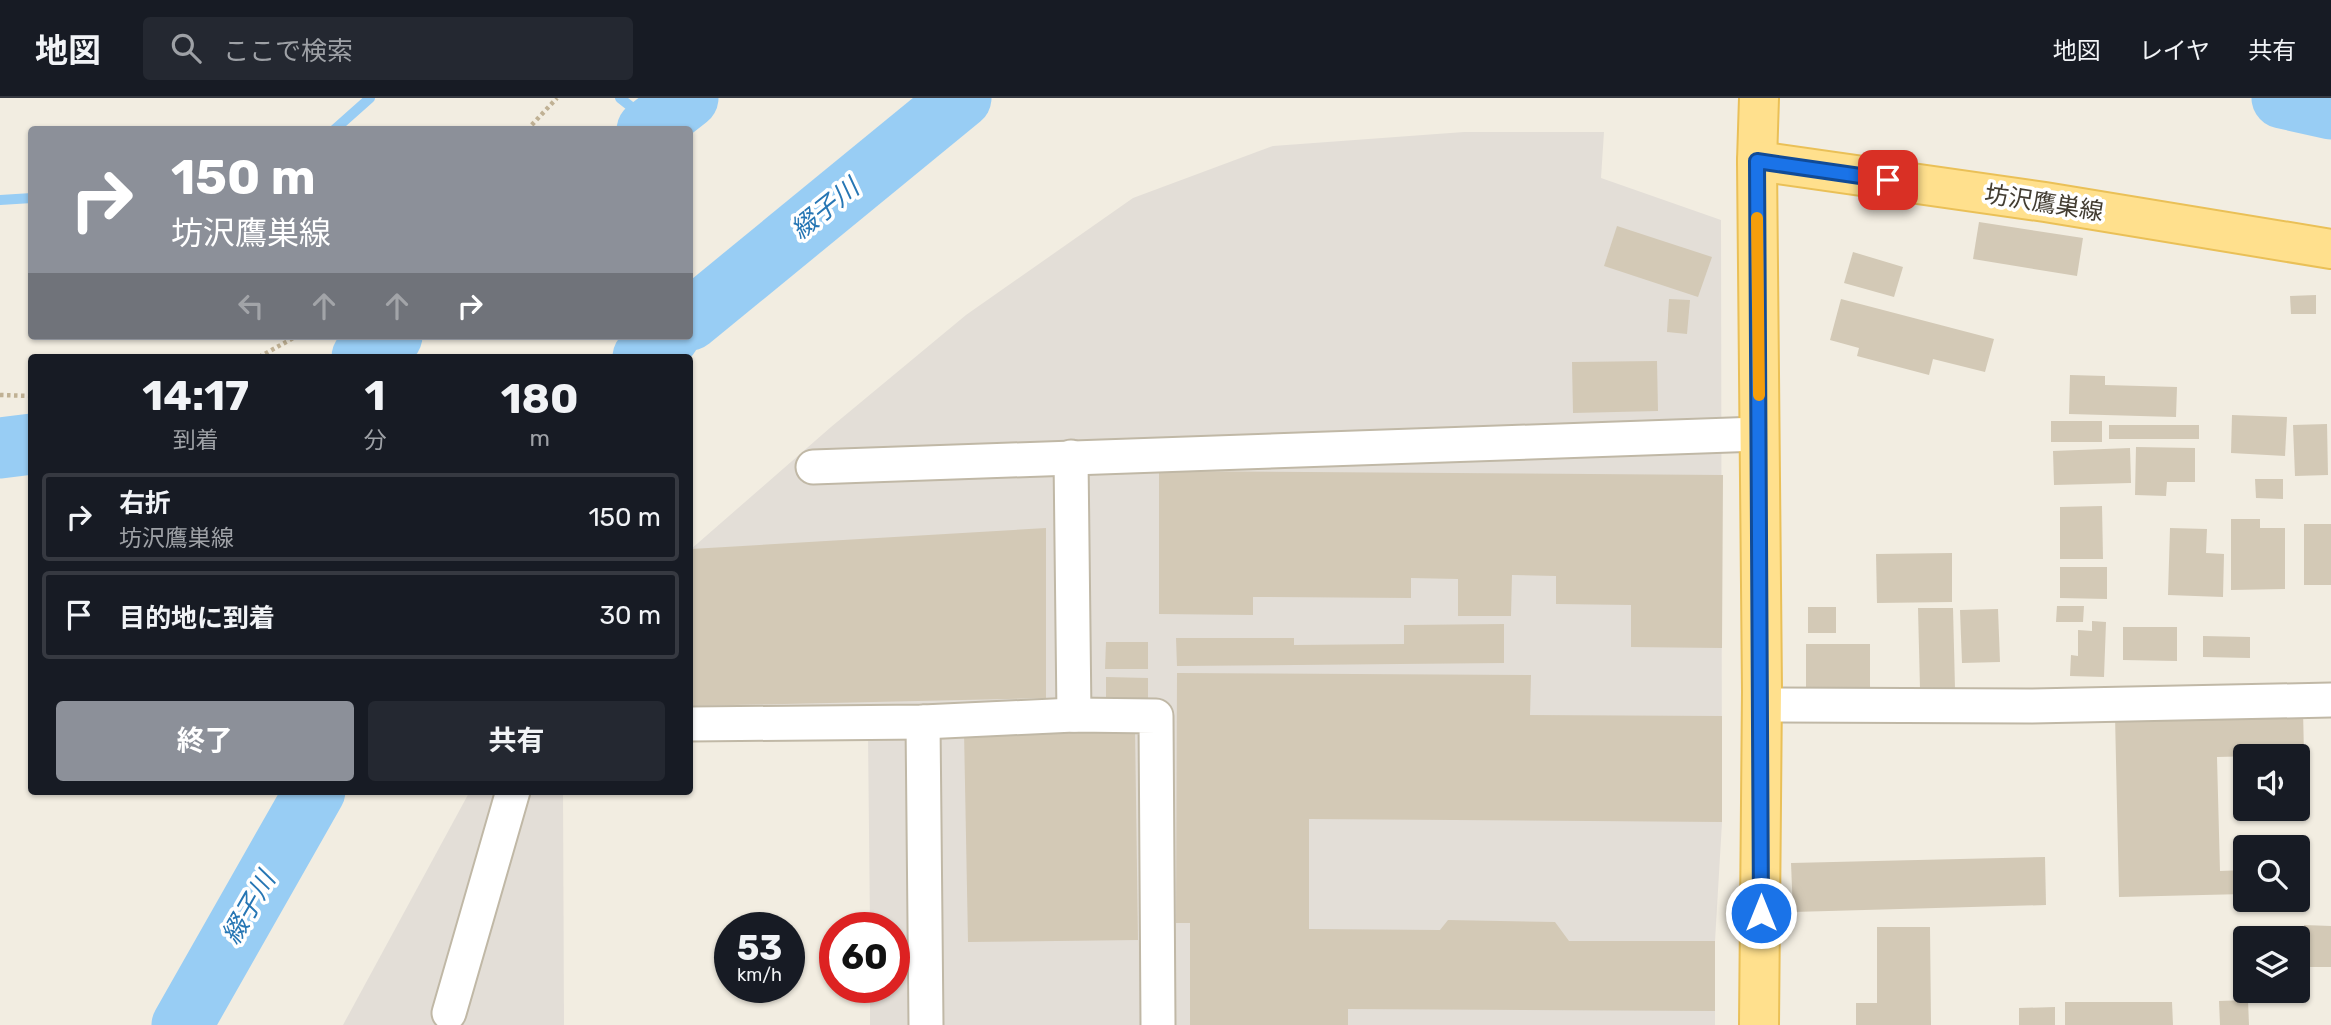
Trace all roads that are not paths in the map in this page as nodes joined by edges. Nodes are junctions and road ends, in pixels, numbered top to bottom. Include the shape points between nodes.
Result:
1 (1759, 98) edge
2 (1757, 161) junction
3 (2331, 249) edge
4 (1759, 434) junction
5 (1070, 457) junction
6 (813, 467) dead end
7 (2331, 701) edge
8 (1761, 705) junction
9 (1074, 715) junction
10 (923, 722) junction
11 (693, 724) edge
12 (512, 795) edge
13 (449, 1013) dead end
14 (926, 1025) edge
15 (1158, 1025) edge
16 (1759, 1025) edge

1 - 2 main road
2 - 3 main road, 坊沢鷹巣線
2 - 4 main road
4 - 5 street
4 - 8 main road
5 - 6 street
5 - 9 street
7 - 8 street
8 - 16 main road
9 - 10 street
9 - 15 street via 1156,716
10 - 11 street
10 - 14 street
12 - 13 street

